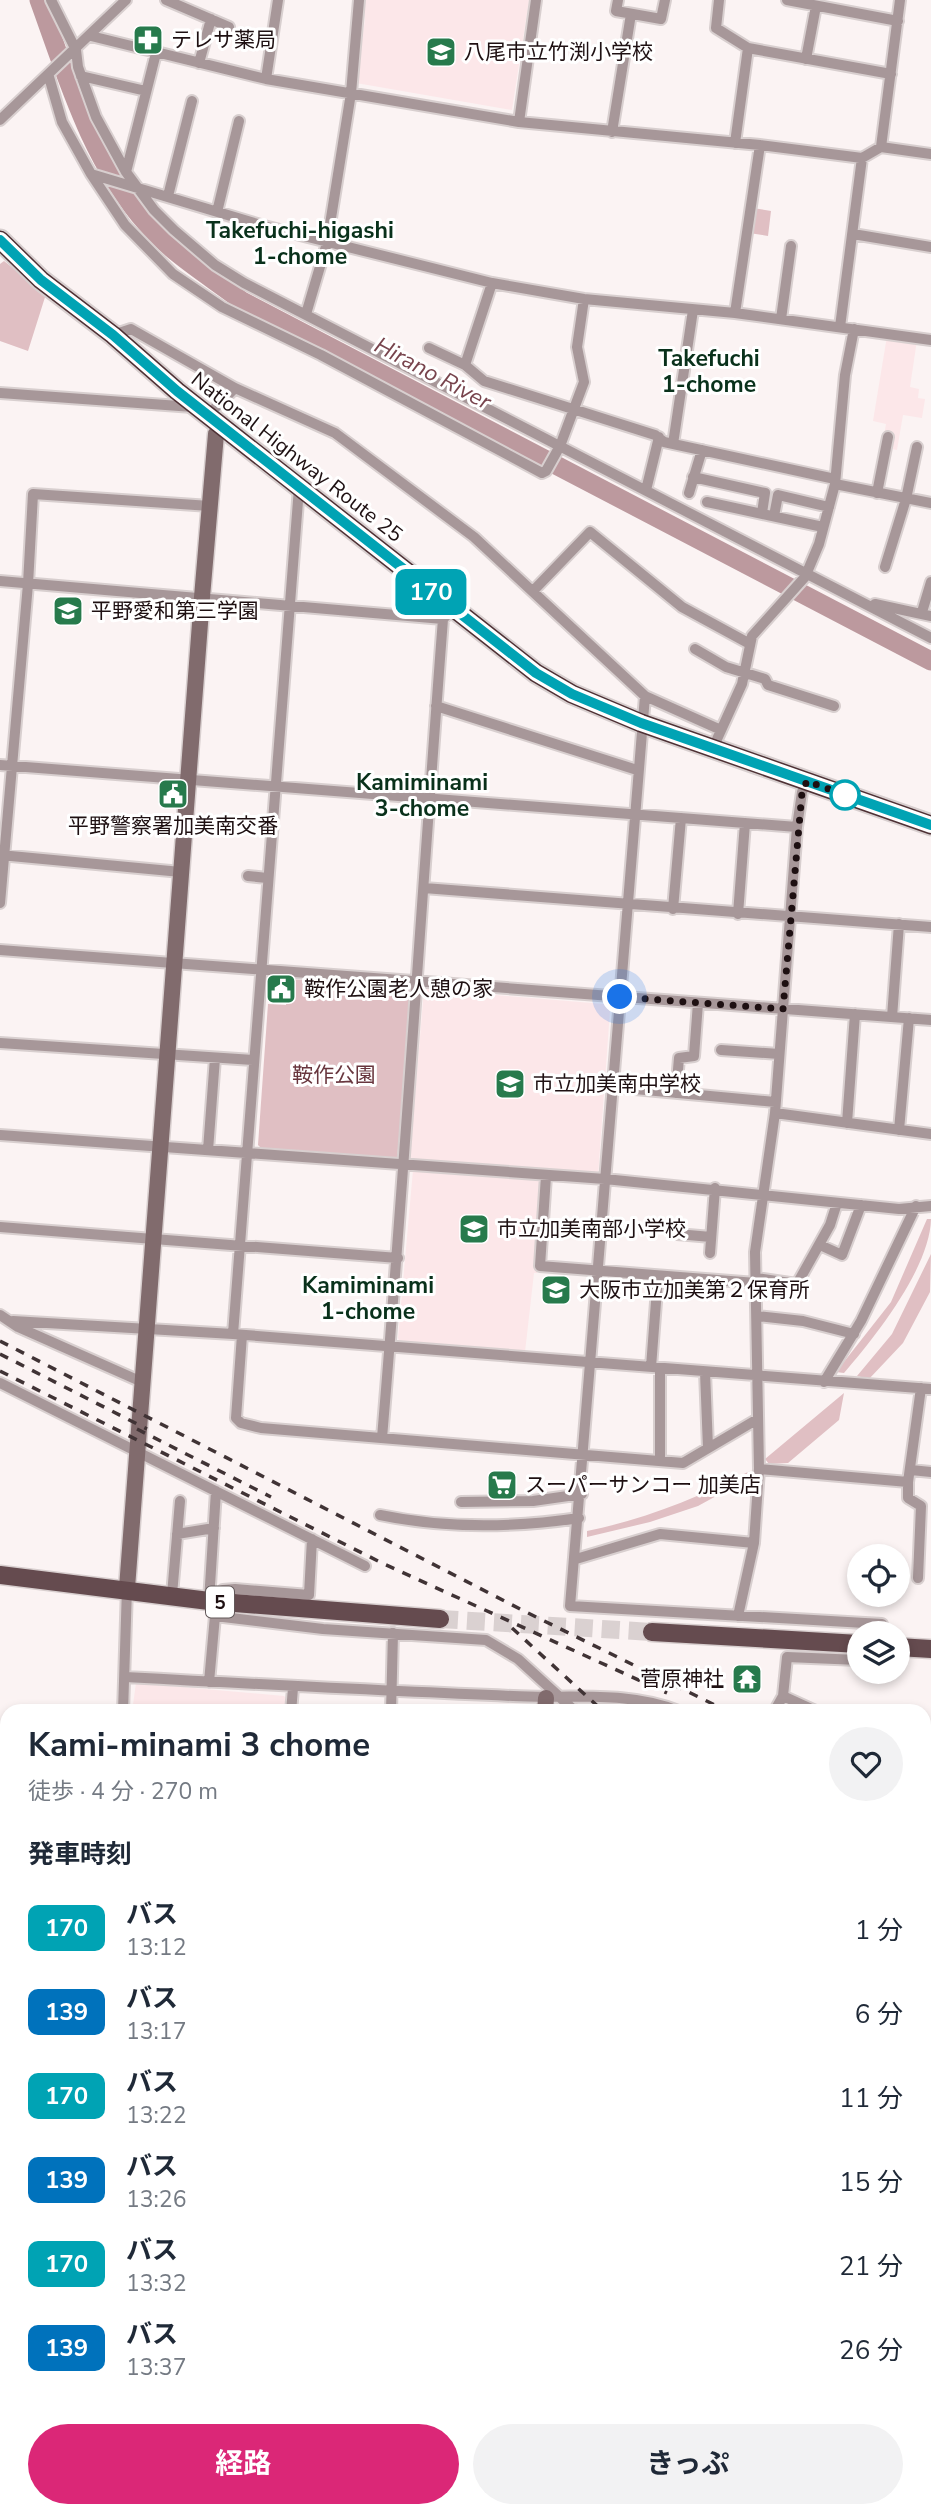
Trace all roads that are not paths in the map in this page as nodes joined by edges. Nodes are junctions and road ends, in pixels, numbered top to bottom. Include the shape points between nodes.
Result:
1 (51, 0) edge
2 (126, 0) edge
3 (166, 0) edge
4 (278, 0) edge
5 (359, 0) edge
6 (536, 0) edge
7 (618, 0) edge
8 (665, 0) edge
9 (719, 0) edge
10 (787, 0) edge
11 (900, 0) edge
12 (816, 6) junction
13 (631, 13) junction
14 (211, 19) junction
15 (898, 21) junction
16 (229, 27) dead end
17 (91, 36) junction
18 (748, 48) junction
19 (76, 50) junction
20 (156, 53) junction
21 (806, 59) junction
22 (199, 63) junction
23 (891, 74) junction
24 (81, 76) junction
25 (49, 77) junction
26 (266, 79) junction
27 (146, 91) junction
28 (351, 93) junction
29 (192, 101) dead end
30 (0, 120) edge
31 (239, 121) dead end
32 (519, 122) junction
33 (612, 132) junction
34 (735, 143) junction
35 (760, 145) junction
36 (881, 147) junction
37 (931, 154) edge
38 (862, 158) junction
39 (125, 172) junction
40 (91, 174) junction
41 (132, 185) junction
42 (168, 195) junction
43 (217, 212) junction
44 (853, 234) junction
45 (0, 240) edge
46 (327, 243) junction
47 (791, 246) dead end
48 (931, 247) edge
49 (492, 283) junction
50 (584, 299) junction
51 (693, 310) junction
52 (735, 313) junction
53 (306, 314) junction
54 (781, 319) junction
55 (840, 327) junction
56 (854, 329) junction
57 (113, 335) junction
58 (931, 340) edge
59 (429, 348) dead end
60 (465, 365) junction
61 (235, 387) junction
62 (0, 393) edge
63 (574, 410) junction
64 (210, 416) junction
65 (659, 437) junction
66 (888, 437) dead end
67 (673, 444) junction
68 (917, 447) dead end
69 (559, 448) junction
70 (702, 450) junction
71 (693, 477) junction
72 (835, 482) junction
73 (299, 488) junction
74 (646, 490) junction
75 (689, 493) dead end
76 (877, 493) junction
77 (906, 499) junction
78 (707, 502) dead end
79 (931, 503) edge
80 (210, 506) junction
81 (829, 507) junction
82 (762, 513) junction
83 (774, 516) junction
84 (823, 527) junction
85 (885, 567) dead end
86 (806, 575) junction
87 (0, 581) edge
88 (931, 582) edge
89 (28, 583) junction
90 (533, 591) junction
91 (202, 597) junction
92 (865, 603) junction
93 (288, 604) junction
94 (448, 614) junction
95 (926, 614) edge
96 (931, 638) edge
97 (750, 644) junction
98 (695, 649) dead end
99 (744, 674) junction
100 (645, 696) junction
101 (436, 706) junction
102 (834, 706) dead end
103 (641, 723) junction
104 (717, 739) junction
105 (0, 765) edge
106 (12, 766) junction
107 (637, 771) junction
108 (188, 779) junction
109 (807, 781) junction
110 (274, 786) junction
111 (431, 797) junction
112 (633, 814) junction
113 (681, 818) junction
114 (745, 823) junction
115 (931, 825) edge
116 (797, 827) junction
117 (2, 856) edge
118 (181, 872) junction
119 (248, 876) dead end
120 (267, 878) junction
121 (424, 888) junction
122 (0, 903) edge
123 (626, 906) junction
124 (673, 909) junction
125 (738, 914) junction
126 (789, 918) junction
127 (899, 924) junction
128 (931, 927) edge
129 (0, 950) edge
130 (174, 965) junction
131 (261, 971) junction
132 (417, 983) junction
133 (620, 997) junction
134 (698, 1003) junction
135 (783, 1009) junction
136 (855, 1014) junction
137 (892, 1017) junction
138 (909, 1018) junction
139 (931, 1020) edge
140 (0, 1043) edge
141 (722, 1050) dead end
142 (166, 1054) junction
143 (779, 1055) junction
144 (215, 1058) junction
145 (253, 1060) junction
146 (613, 1087) junction
147 (676, 1093) junction
148 (775, 1108) junction
149 (847, 1123) junction
150 (899, 1129) junction
151 (931, 1134) edge
152 (0, 1135) edge
153 (159, 1146) junction
154 (208, 1150) junction
155 (246, 1152) junction
156 (402, 1165) junction
157 (546, 1175) junction
158 (605, 1179) junction
159 (715, 1188) junction
160 (763, 1193) junction
161 (837, 1203) junction
162 (860, 1205) junction
163 (916, 1206) junction
164 (931, 1206) edge
165 (0, 1227) edge
166 (677, 1234) dead end
167 (711, 1237) junction
168 (153, 1239) junction
169 (239, 1243) junction
170 (820, 1244) junction
171 (710, 1253) dead end
172 (398, 1258) junction
173 (599, 1272) junction
174 (658, 1276) junction
175 (756, 1281) junction
176 (0, 1315) edge
177 (758, 1316) junction
178 (13, 1321) junction
179 (147, 1329) junction
180 (237, 1334) junction
181 (854, 1334) junction
182 (390, 1347) junction
183 (592, 1362) junction
184 (656, 1367) junction
185 (705, 1371) junction
186 (757, 1376) junction
187 (142, 1382) junction
188 (824, 1382) junction
189 (0, 1383) edge
190 (926, 1388) edge
191 (756, 1420) junction
192 (382, 1438) junction
193 (708, 1448) junction
194 (138, 1452) junction
195 (585, 1455) junction
196 (660, 1461) junction
197 (759, 1469) junction
198 (911, 1470) junction
199 (931, 1472) edge
200 (908, 1482) junction
201 (216, 1491) junction
202 (582, 1493) junction
203 (180, 1501) dead end
204 (461, 1502) dead end
205 (525, 1502) junction
206 (380, 1515) dead end
207 (579, 1518) junction
208 (527, 1524) junction
209 (925, 1525) edge
210 (214, 1528) junction
211 (177, 1534) junction
212 (312, 1539) junction
213 (754, 1544) junction
214 (576, 1559) junction
215 (365, 1566) dead end
216 (0, 1575) edge
217 (918, 1578) dead end
218 (127, 1588) junction
219 (172, 1595) junction
220 (215, 1606) junction
221 (738, 1616) junction
222 (440, 1619) tunnel mouth
223 (847, 1623) edge
224 (652, 1632) tunnel mouth
225 (393, 1633) junction
226 (847, 1643) edge
227 (910, 1648) edge
228 (931, 1649) edge
229 (847, 1660) edge
230 (125, 1677) junction
231 (209, 1682) junction
232 (293, 1688) junction
233 (392, 1691) junction
234 (562, 1696) junction
235 (783, 1696) junction
236 (123, 1704) edge
237 (292, 1704) edge
238 (391, 1704) edge
239 (534, 1704) edge
240 (547, 1704) edge
241 (569, 1704) edge
242 (662, 1704) edge
243 (778, 1704) edge
244 (800, 1704) edge

1 - 19 street
2 - 17 street
3 - 14 street
4 - 26 street
5 - 28 street
6 - 32 street
7 - 13 street via 616,11
8 - 13 street via 662,19
9 - 18 street via 716,28
10 - 12 street
11 - 15 street
12 - 15 street
12 - 21 street
13 - 33 street
14 - 16 street
14 - 22 street
15 - 23 street
17 - 19 street
17 - 20 street
18 - 21 street
18 - 34 street
19 - 24 street
19 - 25 street
20 - 22 street
20 - 27 street
21 - 23 street
22 - 26 street
23 - 36 street
24 - 27 street
24 - 39 street
25 - 30 street
25 - 40 street via 62,122
26 - 28 street
27 - 39 street
28 - 32 street
28 - 46 street
29 - 42 street
31 - 43 street
32 - 33 street
33 - 34 street
34 - 35 street
35 - 38 street
35 - 52 street
36 - 37 street
36 - 38 street
38 - 44 street
39 - 41 street
40 - 41 street
40 - 69 street via 125,225 173,274 222,307 542,473
41 - 42 street
41 - 53 street via 215,265
42 - 43 street
43 - 46 street
44 - 48 street
44 - 55 street
45 - 57 highway, National Highway Route 25 via 41,280
46 - 49 street
46 - 53 street
47 - 54 street
49 - 50 street
49 - 60 street
50 - 51 street
50 - 63 street via 577,347 584,382
51 - 52 street
51 - 67 street
52 - 54 street
53 - 69 street
54 - 55 street
55 - 56 street
56 - 58 street
56 - 72 street
57 - 61 street via 131,329
57 - 64 highway, National Highway Route 25
59 - 60 street
60 - 63 street via 484,381
61 - 64 street
61 - 90 street via 335,433 474,537
62 - 64 street
63 - 65 street
63 - 69 street
64 - 73 highway, National Highway Route 25
64 - 80 street via 216,434
65 - 67 street
65 - 74 street
66 - 76 street
67 - 70 street
68 - 77 street
69 - 74 street
70 - 71 street
70 - 72 street
71 - 75 street
71 - 82 street via 765,492
72 - 76 street
72 - 81 street
73 - 93 street
73 - 94 highway, National Highway Route 25
74 - 86 street
76 - 77 street
77 - 79 street
77 - 85 street
78 - 82 street
80 - 89 street via 33,494
80 - 91 street
81 - 83 street via 778,495
81 - 84 street
82 - 83 street
83 - 84 street
84 - 86 street
86 - 92 street
86 - 97 street via 760,624
87 - 89 street
88 - 95 street
89 - 91 street
89 - 106 street
90 - 97 street via 590,532 682,607
90 - 100 street
91 - 93 street
91 - 108 street
92 - 95 street
92 - 96 street
93 - 94 street
93 - 110 street
94 - 101 street
94 - 103 highway, National Highway Route 25 via 572,694
97 - 99 street
98 - 99 street
99 - 102 street
99 - 104 street
100 - 103 street
100 - 104 street
101 - 107 street
101 - 111 street
103 - 104 highway, National Highway Route 25
103 - 107 street
104 - 109 highway, National Highway Route 25
105 - 106 street
106 - 108 street
106 - 117 street
107 - 112 street
108 - 110 street
108 - 118 street
109 - 115 highway, National Highway Route 25
109 - 116 street
110 - 111 street
110 - 120 street
111 - 112 street
111 - 121 street
112 - 113 street
112 - 123 street
113 - 114 street
113 - 124 street
114 - 116 street
114 - 125 street
116 - 126 street
117 - 118 street
117 - 122 street
118 - 130 street
119 - 120 street
120 - 131 street
121 - 123 street
121 - 132 street
123 - 124 street
123 - 133 street
124 - 125 street
125 - 126 street
126 - 127 street
126 - 135 street
127 - 128 street
127 - 137 street
129 - 130 street
130 - 131 street
130 - 142 street
131 - 132 street
131 - 145 street
132 - 133 street
132 - 156 street
133 - 134 street
133 - 146 street
134 - 135 street
134 - 147 street via 694,1056 679,1058
135 - 136 street
135 - 143 street
136 - 137 street
136 - 149 street
137 - 138 street
138 - 139 street
138 - 150 street
140 - 142 street
141 - 143 street
142 - 144 street
142 - 153 street
143 - 148 street
144 - 145 street
144 - 154 street
145 - 155 street
146 - 147 street
146 - 158 street
147 - 148 street
148 - 149 street
148 - 160 street
149 - 150 street
150 - 151 street
152 - 153 street
153 - 154 street
153 - 168 street
154 - 155 street
155 - 156 street
155 - 169 street
156 - 157 street
156 - 172 street
157 - 158 street
157 - 173 street via 540,1266
158 - 159 street
158 - 173 street
159 - 160 street
159 - 167 street
160 - 161 street
160 - 175 street
161 - 162 street
161 - 170 street
162 - 163 street
162 - 170 street via 842,1255
163 - 164 street
163 - 181 street
165 - 168 street
166 - 167 street
167 - 171 street
168 - 169 street
168 - 179 street
169 - 172 street
169 - 180 street
170 - 175 street via 797,1284
172 - 182 street
173 - 174 street
173 - 183 street
174 - 175 street
174 - 184 street
175 - 177 street
176 - 178 street
177 - 181 street
177 - 186 street
178 - 179 street
178 - 187 street
179 - 180 street
179 - 187 street
180 - 182 street
180 - 192 street via 236,1418 241,1423
181 - 188 street
182 - 183 street
182 - 192 street
183 - 184 street
183 - 195 street
184 - 185 street
184 - 196 street
185 - 186 street
185 - 193 street
186 - 188 street
186 - 191 street
187 - 194 street
188 - 190 street
189 - 194 street
190 - 198 street
191 - 193 street
191 - 197 street
192 - 195 street
193 - 196 street via 683,1463
194 - 201 street
194 - 218 street
195 - 196 street
195 - 202 street
197 - 200 street
197 - 213 street
198 - 199 street
198 - 200 street
200 - 209 street via 908,1498 921,1506
201 - 210 street
201 - 212 street
202 - 205 street
202 - 207 street
203 - 211 street
204 - 205 street
205 - 208 street
206 - 208 street via 445,1524
207 - 208 street
207 - 214 street
209 - 217 street
210 - 211 street
210 - 220 street
211 - 219 street
212 - 215 street
212 - 220 street via 309,1595 235,1589 223,1591
213 - 214 street via 660,1534
213 - 221 street
214 - 221 street via 570,1606
216 - 218 main road, 5
218 - 219 main road, 5
218 - 230 street
219 - 220 main road, 5
220 - 222 main road, 5
220 - 225 street
220 - 231 street
221 - 223 street
224 - 226 main road
225 - 233 street
225 - 234 street via 486,1640 518,1659
227 - 228 main road
229 - 235 street via 787,1657
230 - 231 street
230 - 236 street
231 - 232 street
232 - 233 street
232 - 237 street
233 - 238 street
233 - 239 street
234 - 240 street
234 - 241 street
234 - 242 street
235 - 243 street
235 - 244 street

